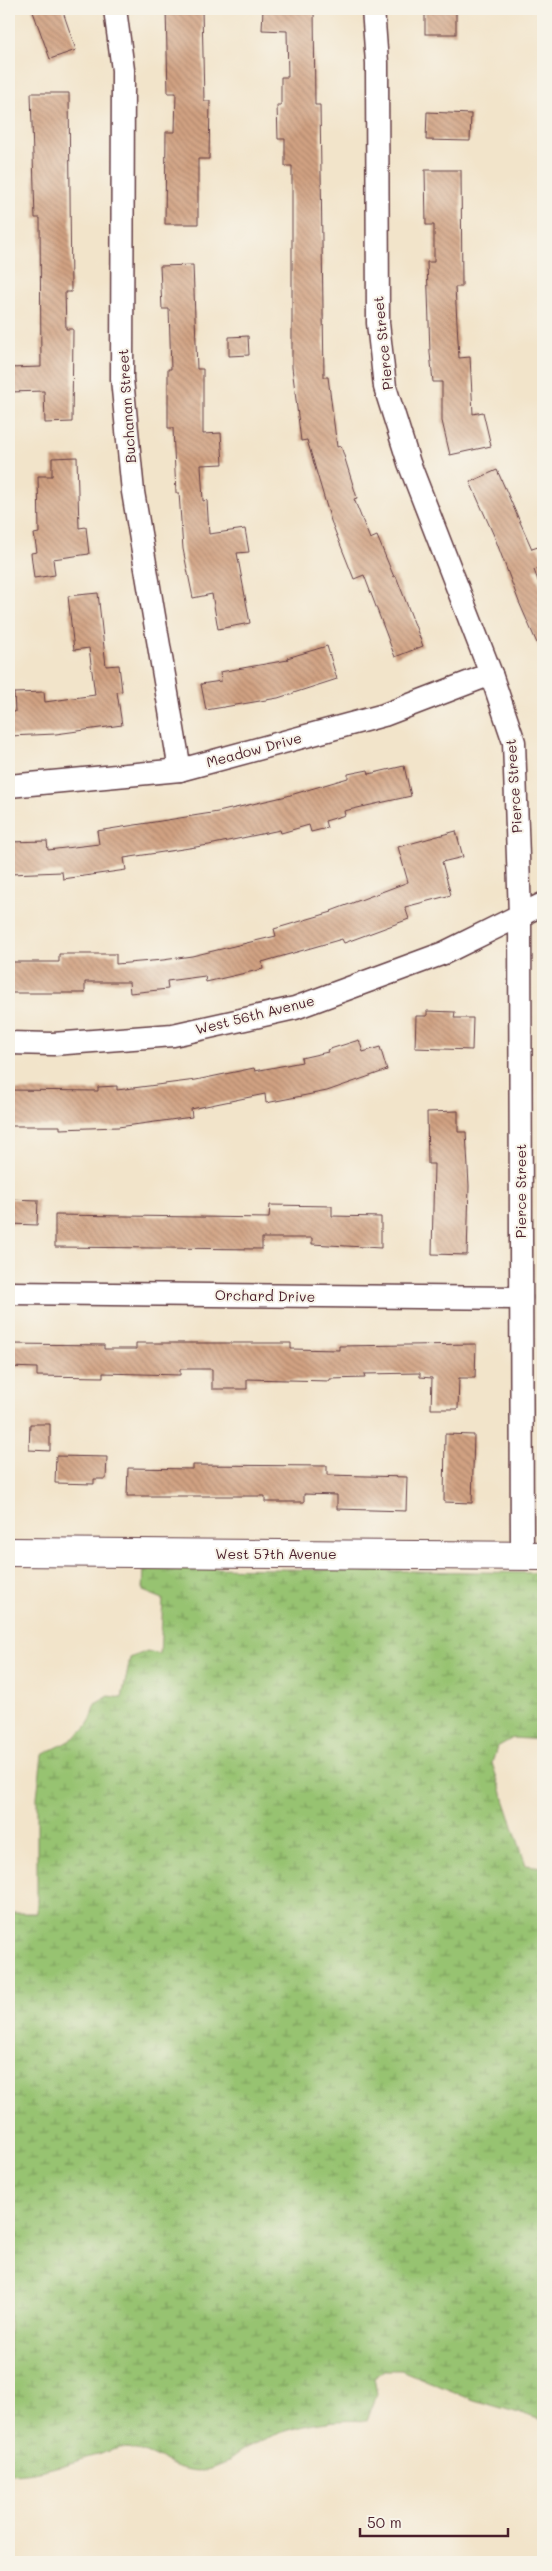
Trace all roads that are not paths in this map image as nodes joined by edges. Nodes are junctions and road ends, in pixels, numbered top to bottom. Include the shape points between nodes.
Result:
1 (114, 9) edge
2 (372, 9) edge
3 (492, 674) junction
4 (180, 770) junction
5 (9, 786) edge
6 (543, 904) edge
7 (520, 915) junction
8 (9, 1043) edge
9 (9, 1293) edge
10 (521, 1298) junction
11 (9, 1552) edge
12 (533, 1556) edge

1 - 4 street, Buchanan Street via 123,70 122,379 133,492
2 - 3 street, Pierce Street via 376,63 378,323 385,386 409,464
3 - 4 street, Meadow Drive via 384,715
3 - 7 street, Pierce Street via 514,742
4 - 5 street, Meadow Drive
6 - 7 street, West 56th Avenue
7 - 8 street, West 56th Avenue via 444,953 295,1008 173,1035 54,1044
7 - 10 street, Pierce Street
9 - 10 street, Orchard Drive
10 - 12 street, Pierce Street
11 - 12 street, West 57th Avenue

